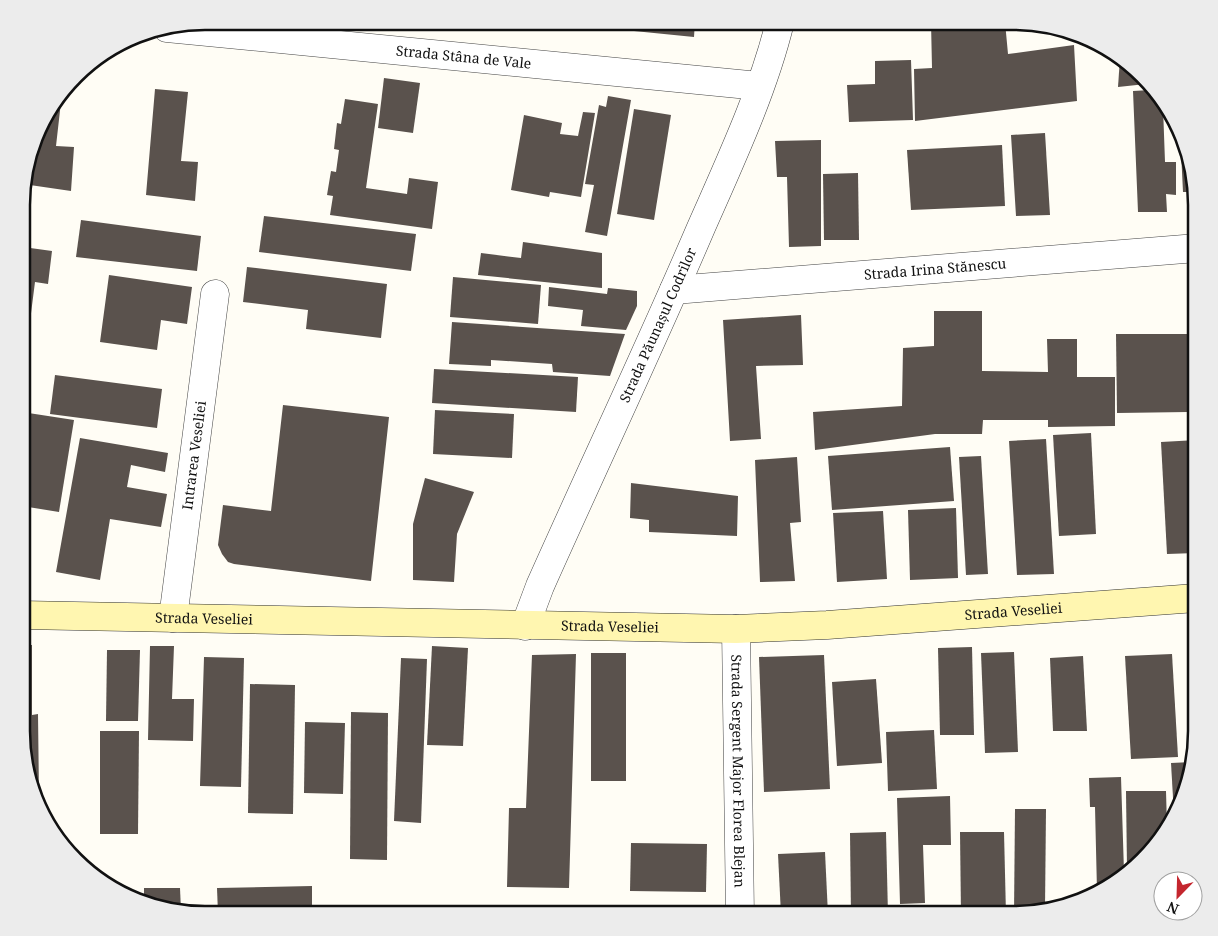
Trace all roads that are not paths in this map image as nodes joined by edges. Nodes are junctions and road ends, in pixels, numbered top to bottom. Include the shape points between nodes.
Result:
1 (190, 30) edge
2 (777, 30) edge
3 (759, 86) junction
4 (1188, 249) edge
5 (674, 290) junction
6 (215, 294) dead end
7 (1188, 599) edge
8 (30, 615) edge
9 (173, 618) junction
10 (525, 626) junction
11 (736, 629) junction
12 (740, 906) edge

1 - 3 street, Strada Stâna de Vale
2 - 3 street, Strada Păunașul Codrilor
3 - 5 street, Strada Păunașul Codrilor
4 - 5 street, Strada Irina Stănescu
5 - 10 street, Strada Păunașul Codrilor via 540,586
6 - 9 street, Intrarea Veseliei
7 - 11 street, Strada Veseliei
8 - 9 street, Strada Veseliei
9 - 10 street, Strada Veseliei
10 - 11 street, Strada Veseliei
11 - 12 street, Strada Sergent Major Florea Blejan

